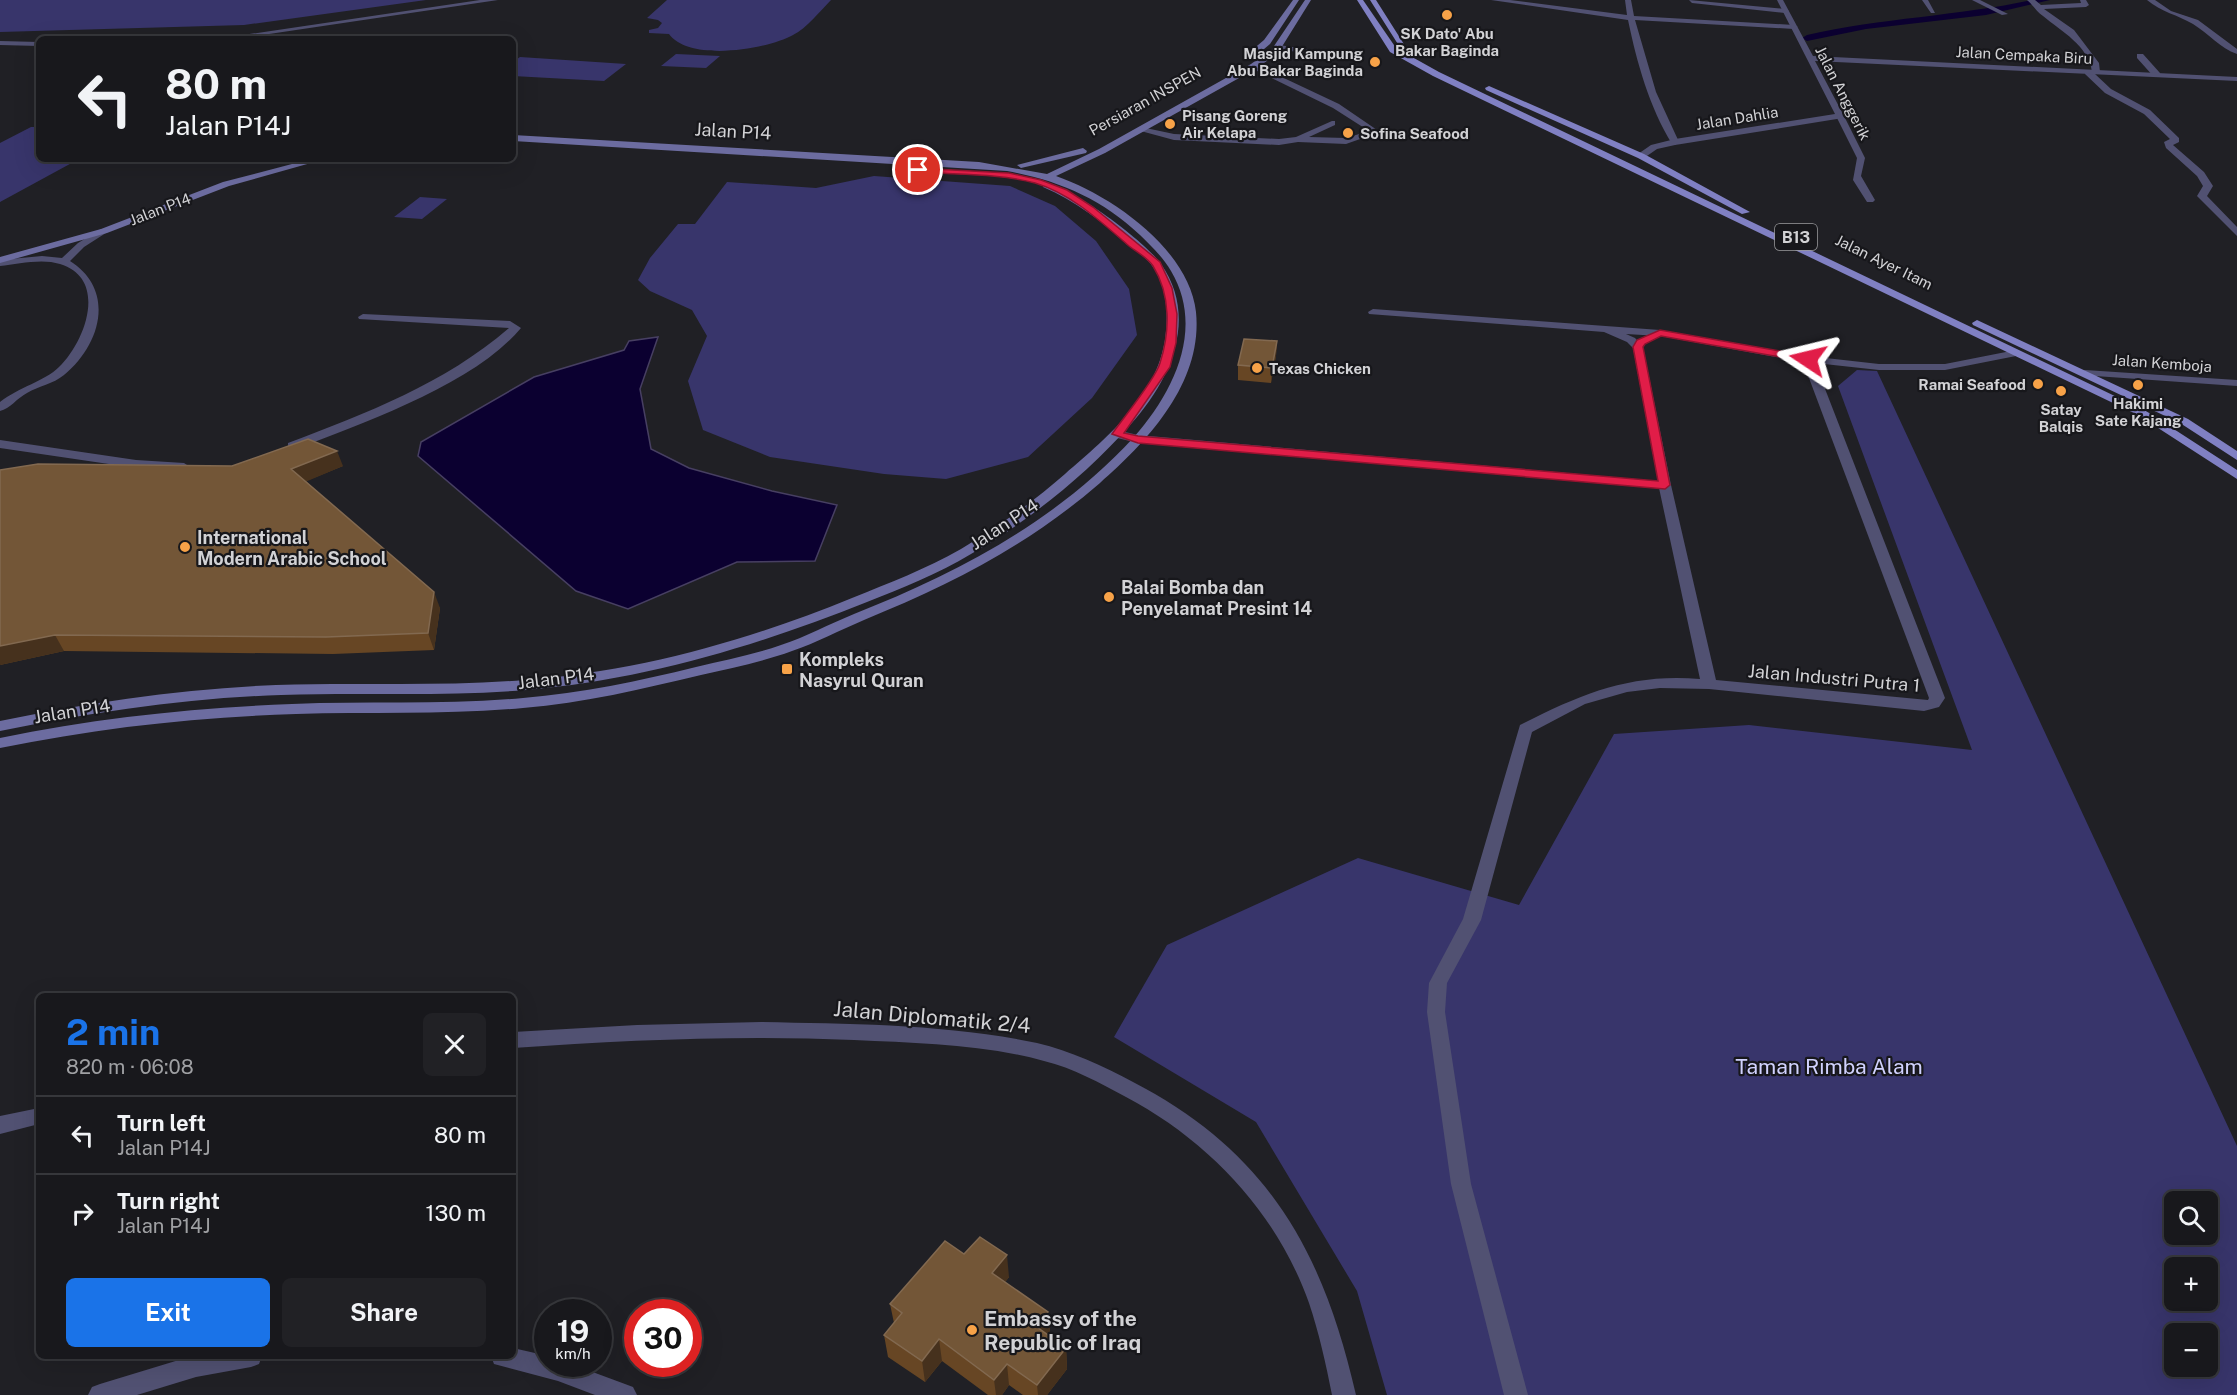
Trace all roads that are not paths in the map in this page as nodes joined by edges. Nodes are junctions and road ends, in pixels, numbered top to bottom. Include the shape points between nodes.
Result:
1 (495, 0) edge
2 (1296, 0) edge
3 (1308, 0) edge
4 (1360, 0) edge
5 (1373, 0) edge
6 (1494, 0) edge
7 (1628, 0) edge
8 (1780, 0) edge
9 (1925, 0) edge
10 (1975, 0) edge
11 (2083, 0) edge
12 (2150, 0) edge
13 (1692, 2) dead end
14 (2034, 3) edge
15 (1785, 11) junction
16 (1933, 12) dead end
17 (1999, 12) dead end
18 (1630, 18) junction
19 (1794, 27) junction
20 (241, 36) edge
21 (0, 43) edge
22 (36, 44) edge
23 (1279, 47) junction
24 (2237, 52) edge
25 (1319, 53) dead end
26 (2140, 56) dead end
27 (1810, 58) junction
28 (1244, 60) dead end
29 (1235, 66) dead end
30 (1254, 66) junction
31 (2092, 72) junction
32 (2157, 75) junction
33 (1460, 76) junction
34 (2237, 80) edge
35 (1840, 116) junction
36 (1332, 123) dead end
37 (1141, 130) junction
38 (516, 138) edge
39 (1298, 139) junction
40 (1675, 142) junction
41 (516, 143) edge
42 (1083, 151) junction
43 (1102, 151) junction
44 (1641, 156) junction
45 (286, 162) edge
46 (310, 162) edge
47 (979, 165) junction
48 (1042, 177) junction
49 (1870, 200) dead end
50 (1108, 204) junction
51 (1748, 213) junction
52 (104, 231) junction
53 (2237, 233) edge
54 (0, 254) edge
55 (0, 262) edge
56 (64, 262) junction
57 (1373, 312) dead end
58 (363, 317) dead end
59 (1606, 328) junction
60 (1660, 333) junction
61 (1638, 347) junction
62 (2016, 353) junction
63 (1808, 359) junction
64 (2085, 373) junction
65 (2237, 383) edge
66 (0, 408) edge
67 (1117, 434) junction
68 (1138, 440) junction
69 (0, 444) edge
70 (276, 452) edge
71 (2237, 456) edge
72 (200, 468) edge
73 (2237, 475) edge
74 (1665, 485) junction
75 (1709, 684) junction
76 (0, 726) edge
77 (0, 743) edge
78 (516, 1040) edge
79 (36, 1117) edge
80 (0, 1125) edge
81 (234, 1359) edge
82 (514, 1359) edge
83 (100, 1395) edge
84 (625, 1395) edge
85 (1344, 1395) edge
86 (1516, 1395) edge

1 - 20 street
2 - 28 main road via 1267,42
3 - 23 main road, Persiaran INSPEN
4 - 62 main road, Jalan Ayer Itam / B13 via 1394,50
5 - 33 main road, Jalan Ayer Itam / B13 via 1408,50
6 - 18 street
7 - 18 street
8 - 15 street, Jalan Anggerik
9 - 16 street
10 - 17 street
11 - 14 street via 2086,5
12 - 24 street via 2195,22
13 - 15 street
14 - 31 street via 2071,32 2095,63
15 - 19 street, Jalan Anggerik
18 - 19 street
18 - 40 street via 1662,121
19 - 27 street, Jalan Anggerik
21 - 22 street
23 - 25 street
23 - 30 main road, Persiaran INSPEN
26 - 32 street
27 - 31 street, Jalan Cempaka Biru
27 - 35 street, Jalan Anggerik
29 - 42 main road, Persiaran INSPEN
30 - 37 main road, Persiaran INSPEN
30 - 39 street via 1375,130 1374,135 1346,141
31 - 32 street, Jalan Cempaka Biru
31 - 53 street via 2108,91 2147,112 2176,140 2168,142 2169,146 2201,174 2208,186 2202,196
32 - 34 street, Jalan Cempaka Biru
33 - 44 main road
33 - 51 main road, Jalan Ayer Itam / B13
35 - 40 street, Jalan Dahlia
35 - 49 street, Jalan Anggerik via 1861,158 1858,182
36 - 39 street
37 - 39 street via 1187,138 1279,142
37 - 43 main road, Persiaran INSPEN
38 - 47 main road, Jalan P14
40 - 44 street, Jalan Dahlia via 1654,147
41 - 48 main road, Jalan P14
42 - 47 main road via 1027,164
42 - 48 main road
43 - 48 main road
43 - 50 main road via 1080,167 1080,176
44 - 51 main road
45 - 54 main road, Jalan P14 via 213,181 84,231
46 - 52 main road, Jalan P14 via 226,184
47 - 48 main road, Jalan P14
48 - 50 main road, Jalan P14 via 1081,187
48 - 67 main road, Jalan P14 via 1114,226 1156,264 1167,288 1172,314 1171,343 1164,367
50 - 68 main road, Jalan P14 via 1135,223 1171,259 1186,289 1191,314 1184,370 1154,422
51 - 64 main road, Jalan Ayer Itam / B13
52 - 55 main road, Jalan P14
52 - 56 street via 81,245
55 - 56 street
56 - 66 street via 83,275 93,289 94,311 88,340 62,371 20,392
57 - 59 street
58 - 70 street via 510,324 516,328 432,388
59 - 60 street
59 - 61 street
60 - 61 street
60 - 63 street
61 - 74 street
62 - 63 street via 1956,365 1910,368
62 - 73 main road, Jalan Ayer Itam / B13 via 2142,413
63 - 75 street, Jalan Industri Putra 1 via 1937,698 1934,704 1924,705
64 - 65 street, Jalan Kemboja
64 - 71 main road, Jalan Ayer Itam / B13 via 2184,422
67 - 68 street
67 - 76 main road, Jalan P14 via 1050,494 929,572 789,629 712,652 558,682 447,690 278,690 175,698 66,711
68 - 74 street
68 - 77 main road, Jalan P14 via 1067,505 987,560 946,582 779,651 642,684 553,700 486,706 291,709 196,715 94,725
69 - 72 street via 136,464
74 - 75 street
75 - 86 street via 1679,681 1630,687 1579,701 1525,729 1472,920 1438,983 1436,1012 1461,1184
78 - 85 street, Jalan Diplomatik 2/4 via 609,1033 776,1030 890,1034 1039,1051 1091,1070 1187,1123 1233,1162 1295,1249 1333,1344
79 - 80 street
81 - 83 street via 196,1366
82 - 84 street via 558,1370

